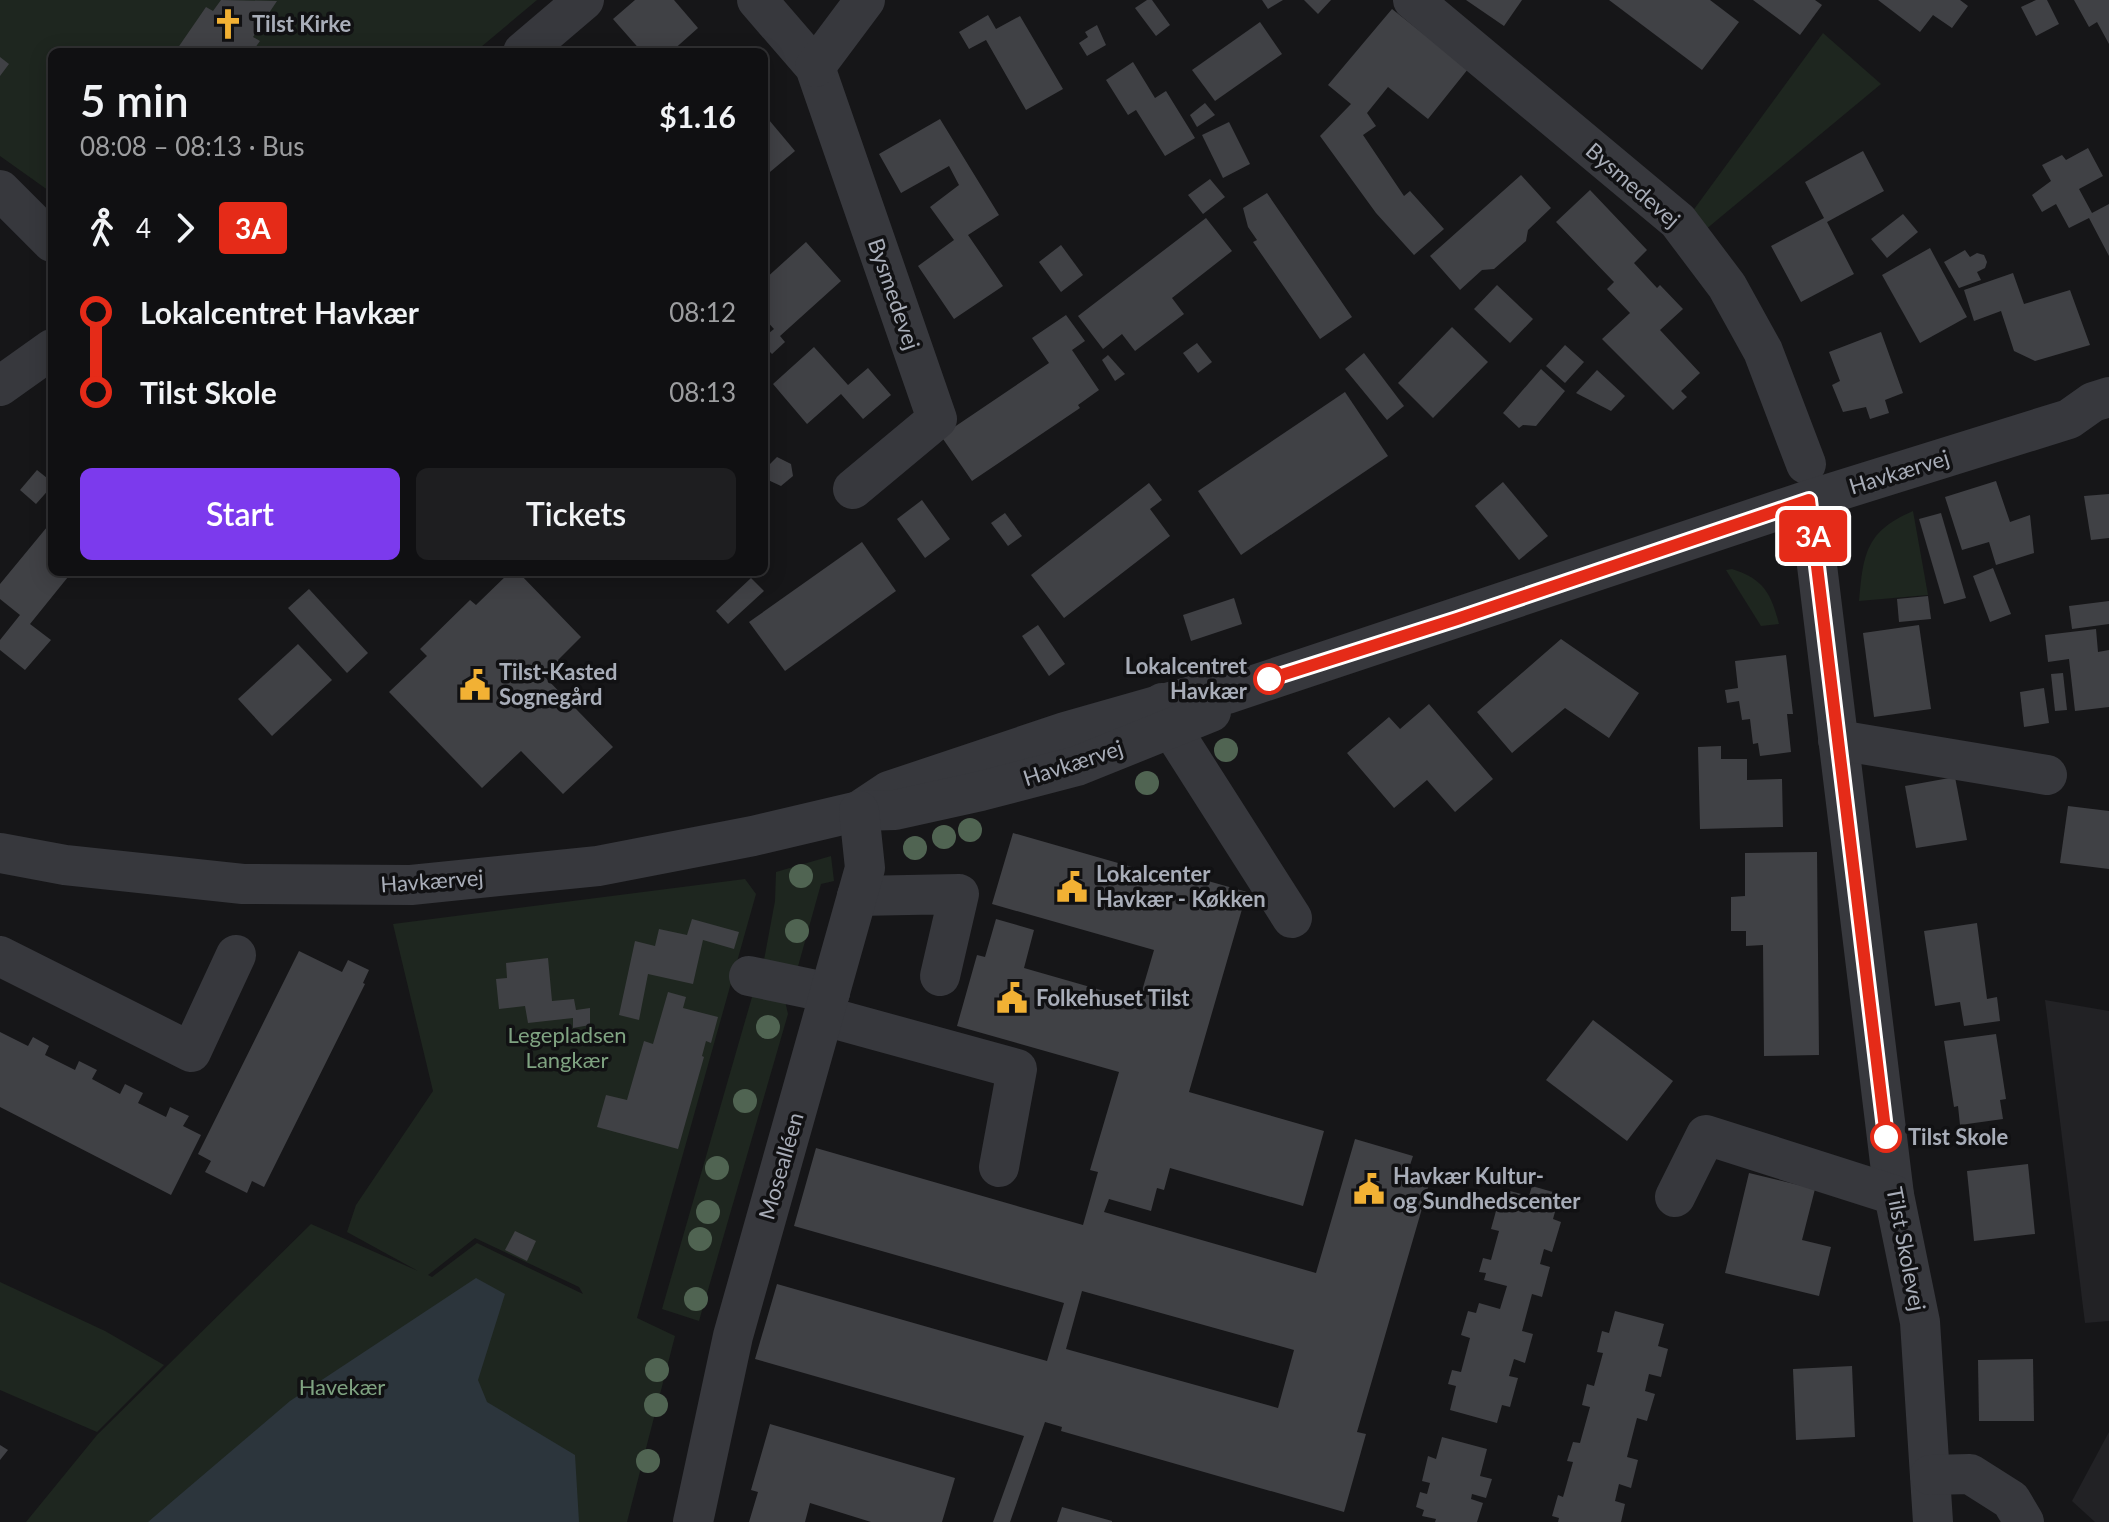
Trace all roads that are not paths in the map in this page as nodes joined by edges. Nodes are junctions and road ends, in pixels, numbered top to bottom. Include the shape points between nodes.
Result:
1 (584, 0) edge
2 (757, 0) edge
3 (865, 0) edge
4 (1413, 0) edge
5 (528, 48) edge
6 (815, 67) junction
7 (0, 190) edge
8 (48, 238) edge
9 (48, 352) edge
10 (0, 386) edge
11 (2109, 397) edge
12 (2069, 419) junction
13 (2109, 421) edge
14 (1807, 482) junction
15 (853, 489) dead end
16 (1166, 716) junction
17 (1838, 740) junction
18 (2047, 775) dead end
19 (859, 811) junction
20 (0, 853) edge
21 (857, 896) junction
22 (1292, 918) dead end
23 (236, 955) dead end
24 (0, 956) edge
25 (749, 976) dead end
26 (940, 976) dead end
27 (827, 1004) junction
28 (999, 1167) dead end
29 (1894, 1195) junction
30 (1675, 1197) dead end
31 (1930, 1475) junction
32 (693, 1522) edge
33 (1933, 1522) edge
34 (2024, 1522) edge

1 - 5 street
2 - 6 street, Bysmedevej
3 - 6 street
4 - 14 street, Bysmedevej via 1678,221 1727,286 1763,351
6 - 15 street, Bysmedevej via 937,419
7 - 8 street
9 - 10 street
11 - 12 street, Havkærvej
12 - 13 street, Havkærvej
12 - 14 street, Havkærvej
14 - 16 street, Havkærvej via 1227,694 1202,693
14 - 17 street, Tilst Skolevej
16 - 19 street, Havkærvej via 889,791
16 - 22 street
17 - 18 street
17 - 29 street, Tilst Skolevej
19 - 20 street, Havkærvej via 598,866 411,885 243,884
19 - 21 street, Mosealléen via 865,868
21 - 26 street via 959,894
21 - 27 street, Mosealléen
23 - 24 street via 191,1052
25 - 27 street
27 - 28 street via 1017,1069
27 - 32 street, Mosealléen via 733,1336
29 - 30 street via 1706,1135
29 - 31 street, Tilst Skolevej via 1920,1322
31 - 33 street, Tilst Skolevej
31 - 34 street via 1970,1474 2011,1500

